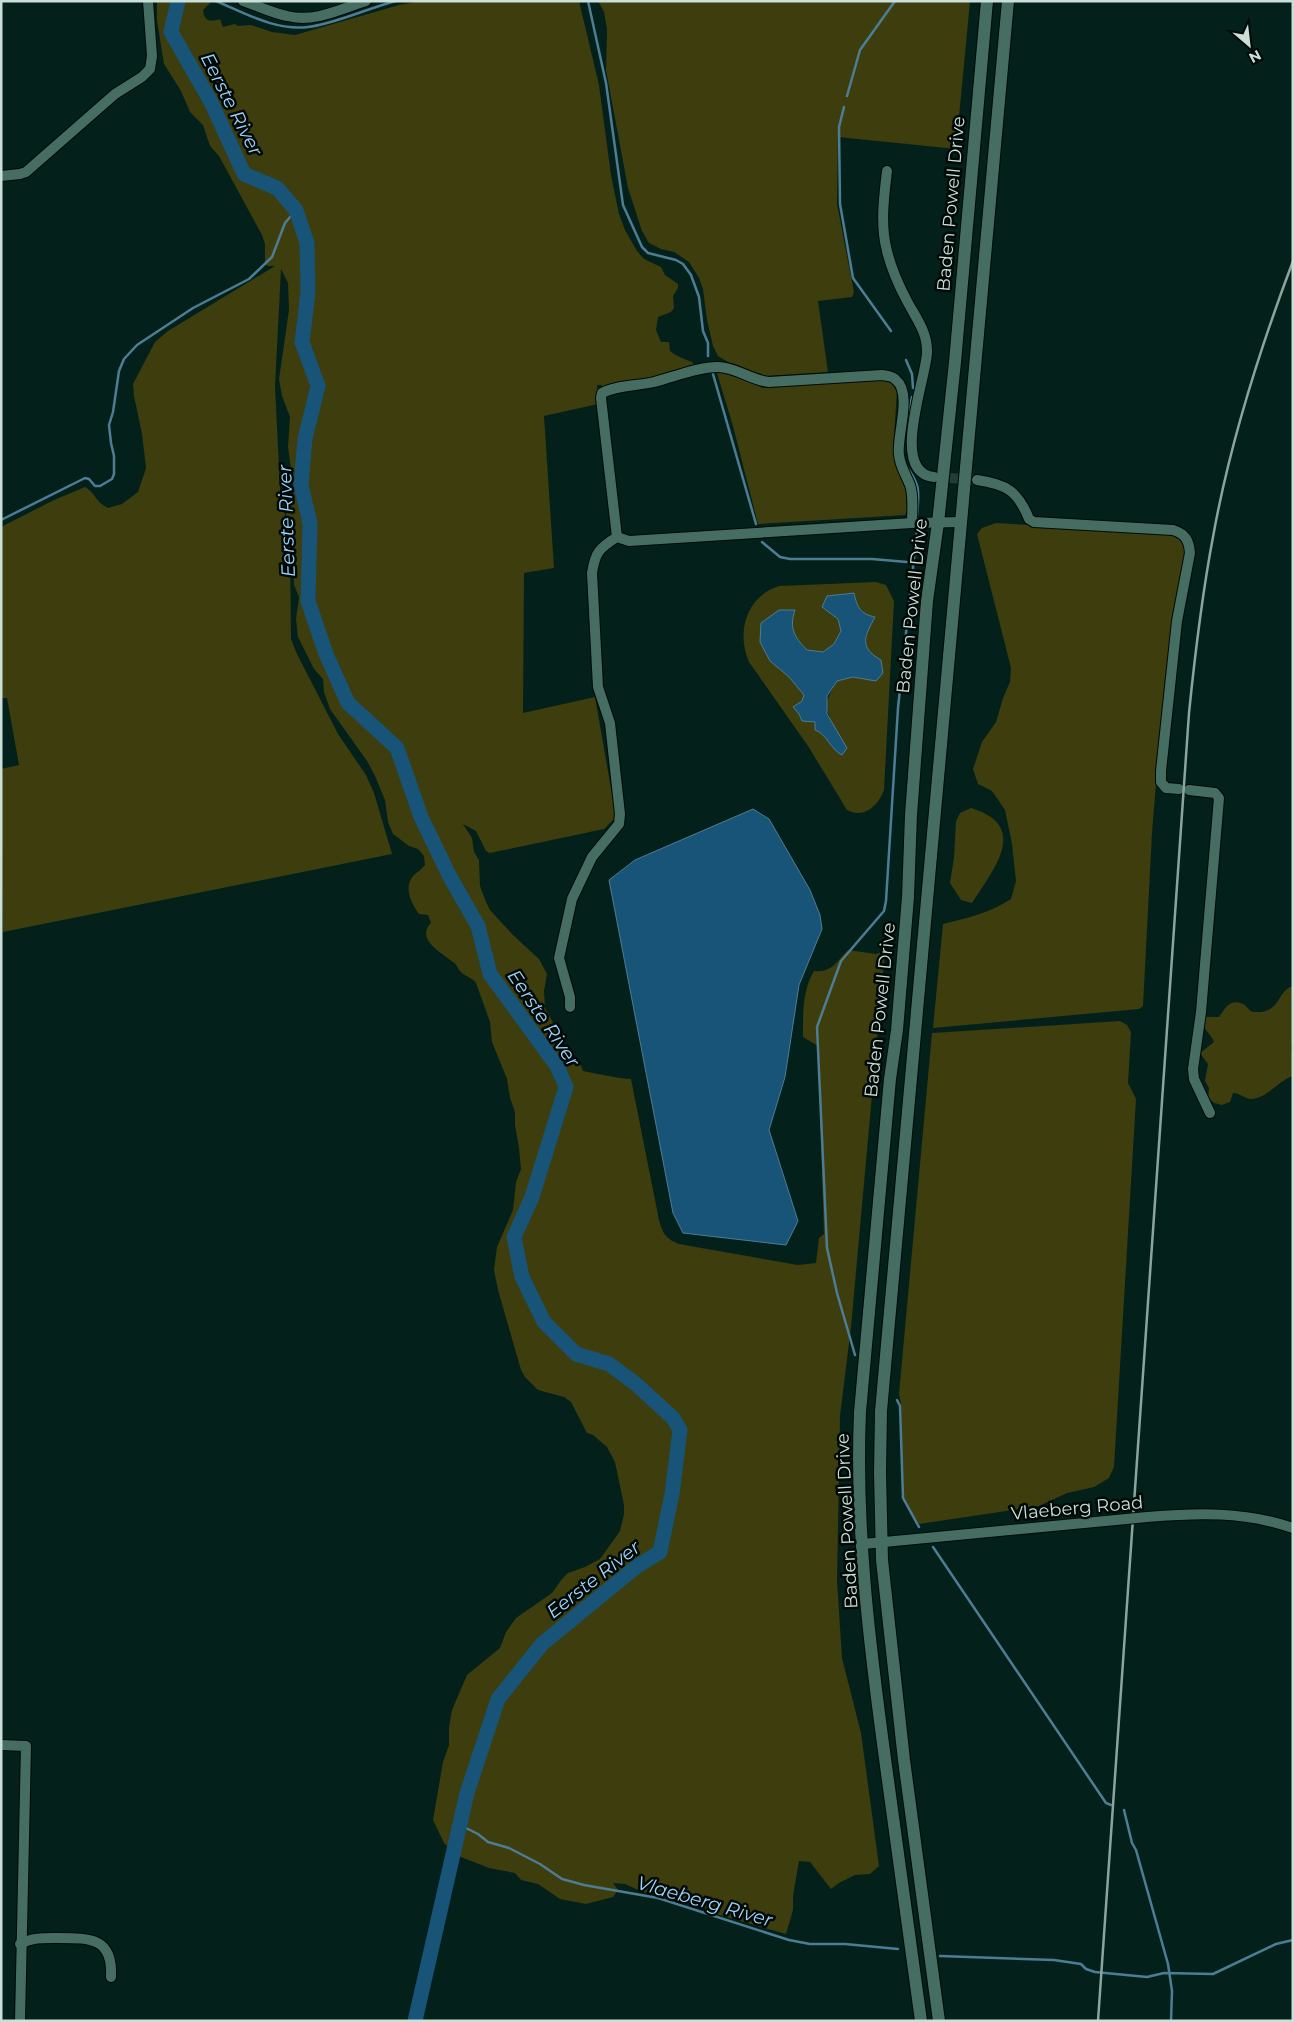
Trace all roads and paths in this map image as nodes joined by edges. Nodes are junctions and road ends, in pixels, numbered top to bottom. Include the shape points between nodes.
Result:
1 (148, 1) edge
2 (366, 1) edge
3 (987, 1) edge
4 (1008, 1) edge
5 (250, 2) edge
6 (886, 171) dead end
7 (1, 176) edge
8 (901, 387) junction
9 (918, 399) junction
10 (934, 477) tunnel mouth
11 (977, 480) tunnel mouth
12 (962, 522) junction
13 (912, 523) junction
14 (938, 523) junction
15 (617, 537) junction
16 (570, 1008) dead end
17 (1210, 1113) dead end
18 (1293, 1528) edge
19 (881, 1542) junction
20 (862, 1544) junction
21 (1, 1745) edge
22 (20, 1944) junction
23 (111, 1977) dead end
24 (20, 2021) edge
25 (921, 2021) edge
26 (939, 2021) edge

1 - 7 street via 150,69 115,94 26,172
2 - 5 street via 324,15 301,18 271,12
3 - 14 main road, Baden Powell Drive
4 - 12 main road, Baden Powell Drive
6 - 9 street via 883,211 887,252 906,300 927,340
8 - 9 street via 910,390
8 - 13 street via 899,458 910,487
8 - 15 street via 897,380 882,375 769,382 717,367 602,394
9 - 10 street via 912,453 918,469 926,476
11 - 17 street via 1001,484 1016,494 1029,519 1034,522 1173,530 1183,534 1190,543 1177,621 1161,782 1166,788 1214,793 1219,798 1194,1068 1194,1079
12 - 14 street
12 - 19 main road, Baden Powell Drive via 884,1382
13 - 14 street
13 - 15 street via 629,541
14 - 20 main road, Baden Powell Drive via 927,601 908,897 860,1412
15 - 16 street via 595,555 592,573 598,688 610,723 620,814 619,824 592,857 572,899 559,958
18 - 19 street, Vlaeberg Road, bridge via 1256,1518 1200,1513
19 - 20 street, Vlaeberg Road
19 - 26 main road, Baden Powell Drive via 904,1760
20 - 25 main road, Baden Powell Drive via 879,1717
21 - 22 street via 26,1746
22 - 23 street via 34,1938 90,1938 107,1950 112,1965
22 - 24 street

